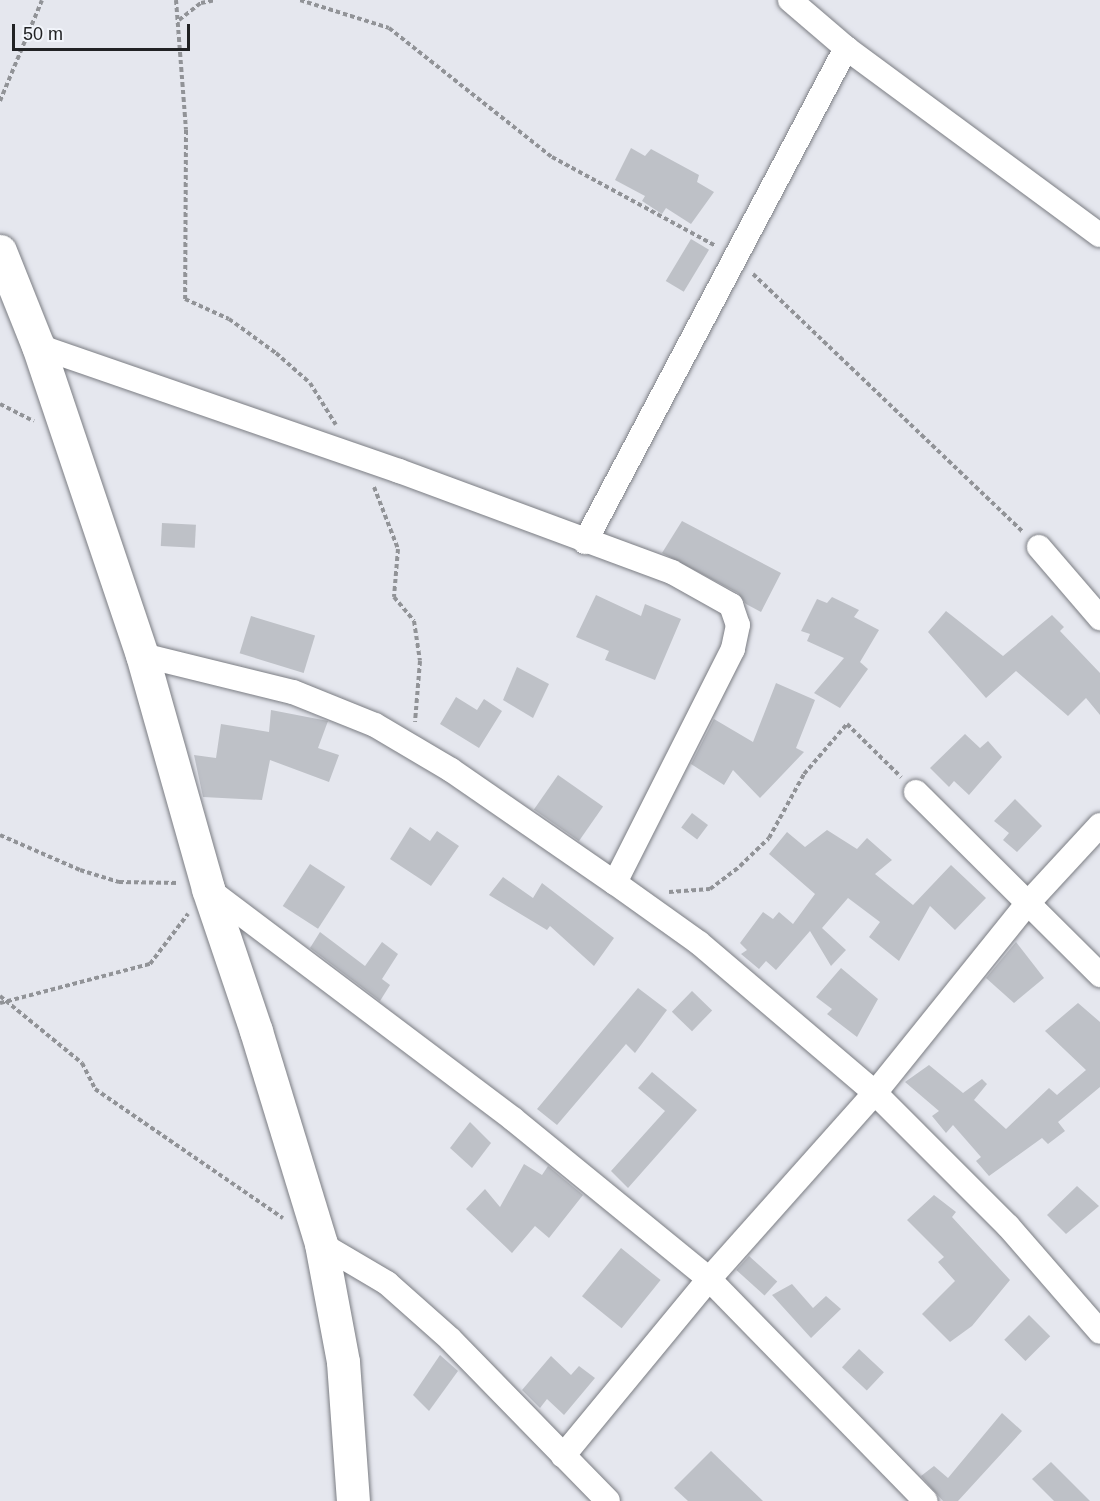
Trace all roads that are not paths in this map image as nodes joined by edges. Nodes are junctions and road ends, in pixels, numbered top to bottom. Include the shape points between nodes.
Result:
1 (790, 0) edge
2 (846, 48) junction
3 (1100, 235) edge
4 (0, 251) edge
5 (38, 346) junction
6 (585, 542) junction
7 (1039, 547) road end
8 (1100, 618) edge
9 (142, 655) junction
10 (916, 792) road end
11 (1100, 825) edge
12 (205, 881) junction
13 (615, 883) junction
14 (1028, 903) junction
15 (1100, 975) edge
16 (875, 1093) junction
17 (321, 1244) junction
18 (709, 1279) junction
19 (1100, 1332) edge
20 (563, 1456) junction
21 (353, 1501) edge
22 (608, 1501) edge
23 (926, 1501) edge

1 - 2 street
2 - 3 street
2 - 6 street
4 - 5 street
5 - 6 street via 360,458
5 - 9 street
6 - 13 street via 672,572 731,605 738,625 725,669
7 - 8 street
9 - 12 street
9 - 13 street via 293,692 375,725
10 - 14 street
11 - 14 street
12 - 17 street
12 - 18 street via 513,1119
13 - 16 street via 699,943
14 - 15 street
14 - 16 street
16 - 18 street
16 - 19 street via 1008,1226
17 - 20 street via 387,1283 411,1304
17 - 21 street via 343,1362
18 - 20 street
18 - 23 street
20 - 22 street

